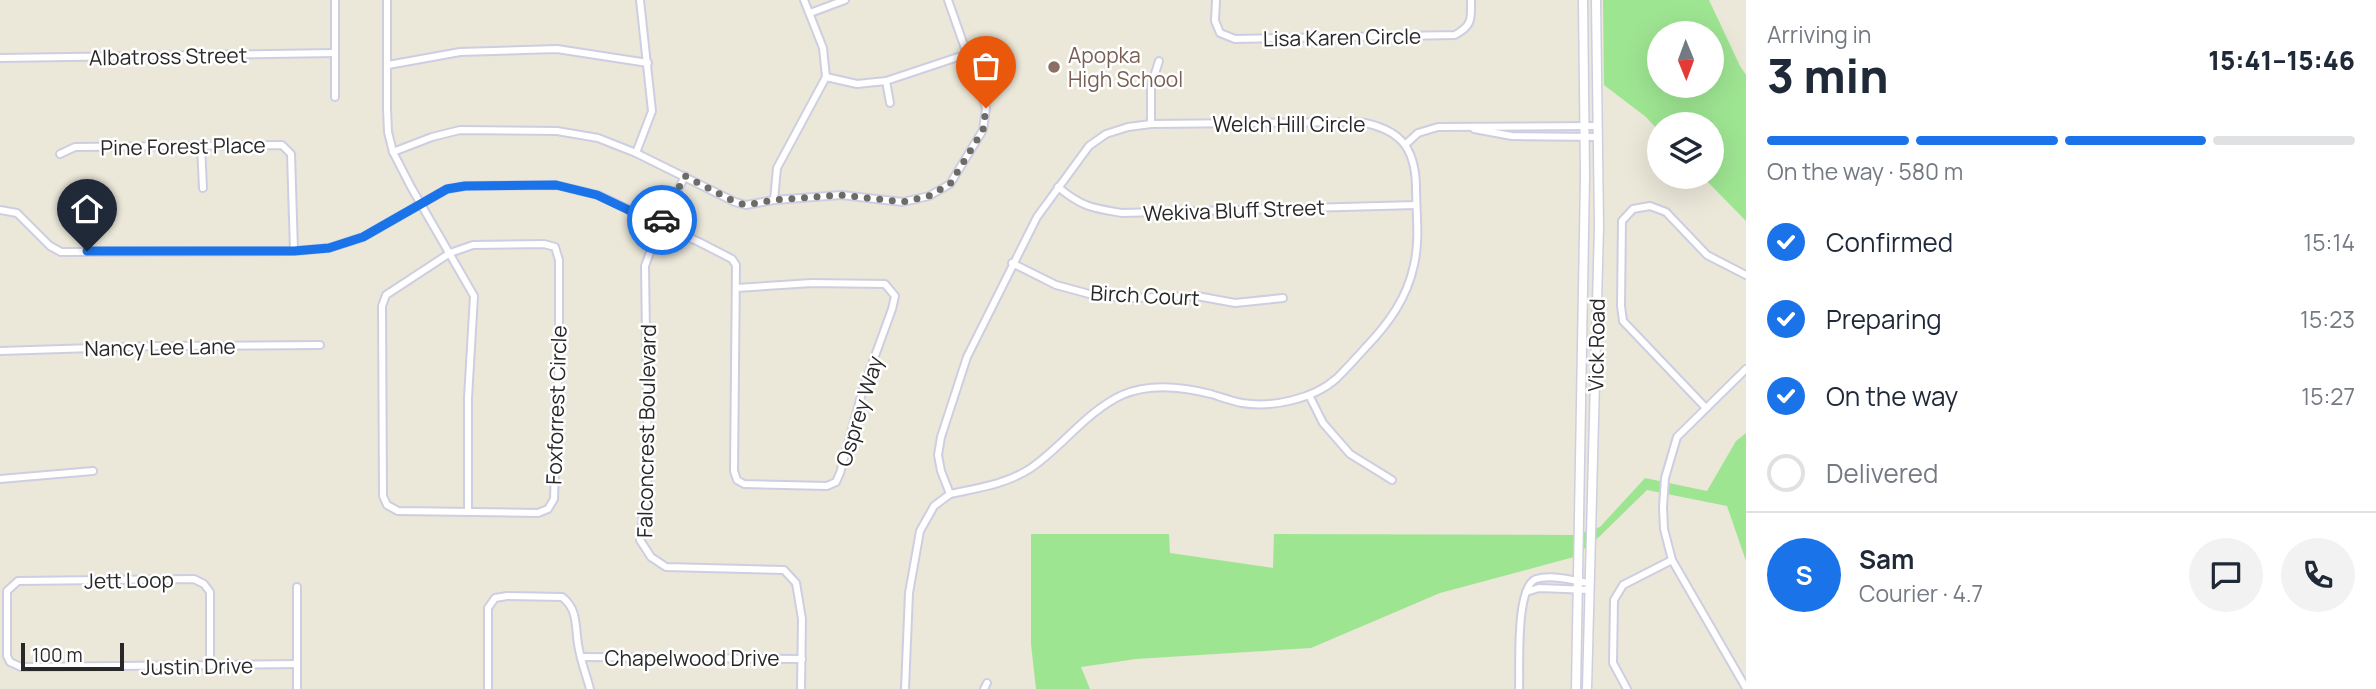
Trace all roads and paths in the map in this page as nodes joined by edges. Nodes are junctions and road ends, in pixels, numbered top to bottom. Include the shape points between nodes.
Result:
1 (335, 0) edge
2 (387, 0) edge
3 (640, 0) edge
4 (804, 0) edge
5 (845, 0) edge
6 (948, 0) edge
7 (1216, 0) edge
8 (1471, 0) edge
9 (1583, 0) edge
10 (1596, 0) edge
11 (810, 13) junction
12 (335, 52) junction
13 (967, 54) junction
14 (0, 58) edge
15 (1159, 61) dead end
16 (648, 63) junction
17 (388, 65) junction
18 (826, 77) junction
19 (886, 81) junction
20 (335, 97) dead end
21 (890, 103) dead end
22 (1152, 124) junction
23 (1586, 126) junction
24 (1598, 126) junction
25 (1462, 127) junction
26 (1586, 136) junction
27 (1598, 137) junction
28 (1406, 144) junction
29 (201, 145) junction
30 (393, 152) junction
31 (636, 153) junction
32 (60, 154) dead end
33 (685, 176) junction
34 (1058, 187) junction
35 (203, 188) dead end
36 (774, 200) junction
37 (421, 203) junction
38 (1416, 205) junction
39 (0, 210) edge
40 (660, 225) junction
41 (294, 251) junction
42 (450, 253) junction
43 (1012, 263) junction
44 (1746, 275) edge
45 (737, 288) junction
46 (1283, 298) dead end
47 (320, 345) dead end
48 (0, 351) edge
49 (1746, 369) edge
50 (1308, 395) junction
51 (1705, 407) junction
52 (93, 471) dead end
53 (0, 479) edge
54 (1392, 480) dead end
55 (950, 494) junction
56 (468, 512) junction
57 (1672, 559) junction
58 (1542, 578) junction
59 (1577, 585) junction
60 (1590, 586) junction
61 (297, 587) dead end
62 (1543, 588) junction
63 (1524, 594) junction
64 (3, 625) edge
65 (582, 657) junction
66 (802, 659) junction
67 (297, 664) junction
68 (210, 666) junction
69 (1746, 688) edge
70 (297, 689) edge
71 (488, 689) edge
72 (590, 689) edge
73 (801, 689) edge
74 (905, 689) edge
75 (1519, 689) edge
76 (1576, 689) edge
77 (1587, 689) edge
78 (1628, 689) edge

1 - 12 street
2 - 17 street
3 - 16 street
4 - 11 street
5 - 11 street
6 - 13 street
7 - 8 street, Lisa Karen Circle via 1215,21 1220,33 1235,39 1455,35 1471,22
9 - 23 street, Vick Road
10 - 24 street, Vick Road
11 - 18 street via 823,48
12 - 14 street, Albatross Street
12 - 20 street
13 - 19 street
13 - 36 street via 986,108 983,130 950,184 929,196 903,202 841,195
15 - 22 street via 1151,86
16 - 17 street via 557,49 460,52
16 - 31 street via 652,111
17 - 30 street via 388,132
18 - 19 street via 857,83
18 - 36 street via 777,168
19 - 21 street
22 - 28 street, Welch Hill Circle via 1360,122 1380,126
22 - 34 street, Welch Hill Circle via 1106,134 1090,146
23 - 24 street
23 - 25 street
23 - 26 street, Vick Road
24 - 27 street, Vick Road
25 - 26 street via 1512,136
25 - 28 street via 1418,133
26 - 27 street
26 - 59 street, Vick Road
27 - 60 street, Vick Road
28 - 38 street via 1416,170
29 - 32 street, Pine Forest Place via 75,147
29 - 35 street
29 - 41 street, Pine Forest Place via 287,148 291,154
30 - 31 street via 460,131 523,130 598,138
30 - 37 street
31 - 33 street
33 - 36 street via 746,205
33 - 40 street, Falconcrest Boulevard
34 - 38 street, Wekiva Bluff Street via 1076,202 1122,213
34 - 43 street, Welch Hill Circle
37 - 40 street via 447,189 465,186 556,185 597,195
37 - 41 street via 363,237 329,248
37 - 42 street
38 - 50 street via 1415,265 1404,296 1387,324 1335,380
39 - 41 street via 17,213 61,251
40 - 45 street, Osprey Way via 732,259
40 - 66 street, Falconcrest Boulevard via 645,267 648,476 640,540 651,557 666,567 784,570 796,583 803,619
42 - 56 street via 474,296
42 - 56 street, Foxforrest Circle via 393,289 382,306 383,496 387,505 398,511
42 - 56 street, Foxforrest Circle via 472,245 544,244 555,247 559,260 554,499 548,509 538,513
43 - 46 street, Birch Court via 1056,285 1093,295 1197,296 1236,303
43 - 55 street, Welch Hill Circle via 967,357 941,437 938,455
44 - 51 street via 1707,255 1666,212 1650,206 1633,209 1622,221 1623,321
45 - 45 street, Osprey Way via 737,480 744,484 827,486 836,482 895,296 886,285
47 - 48 street, Nancy Lee Lane
49 - 51 street
50 - 54 street via 1323,423 1350,454
50 - 55 street via 1267,404 1241,403 1180,388 1124,395 1097,410 1031,468 1003,483
51 - 57 street via 1677,437 1665,478 1664,529
52 - 53 street
55 - 74 street via 934,506 920,531 909,593
57 - 69 street
57 - 78 street via 1623,585 1614,600 1613,663
58 - 59 street via 1568,579
58 - 62 street
58 - 63 street via 1533,581
59 - 60 street
59 - 62 street
59 - 76 street, Vick Road
60 - 77 street, Vick Road
61 - 67 street
62 - 63 street
63 - 75 street
64 - 68 street, Justin Drive via 6,656 21,667
64 - 68 street, Jett Loop via 7,591 18,581 194,579 211,592
65 - 66 street, Chapelwood Drive
65 - 71 street via 575,614 562,597 495,598 488,608
65 - 72 street
66 - 73 street, Falconcrest Boulevard
67 - 68 street, Justin Drive
67 - 70 street

